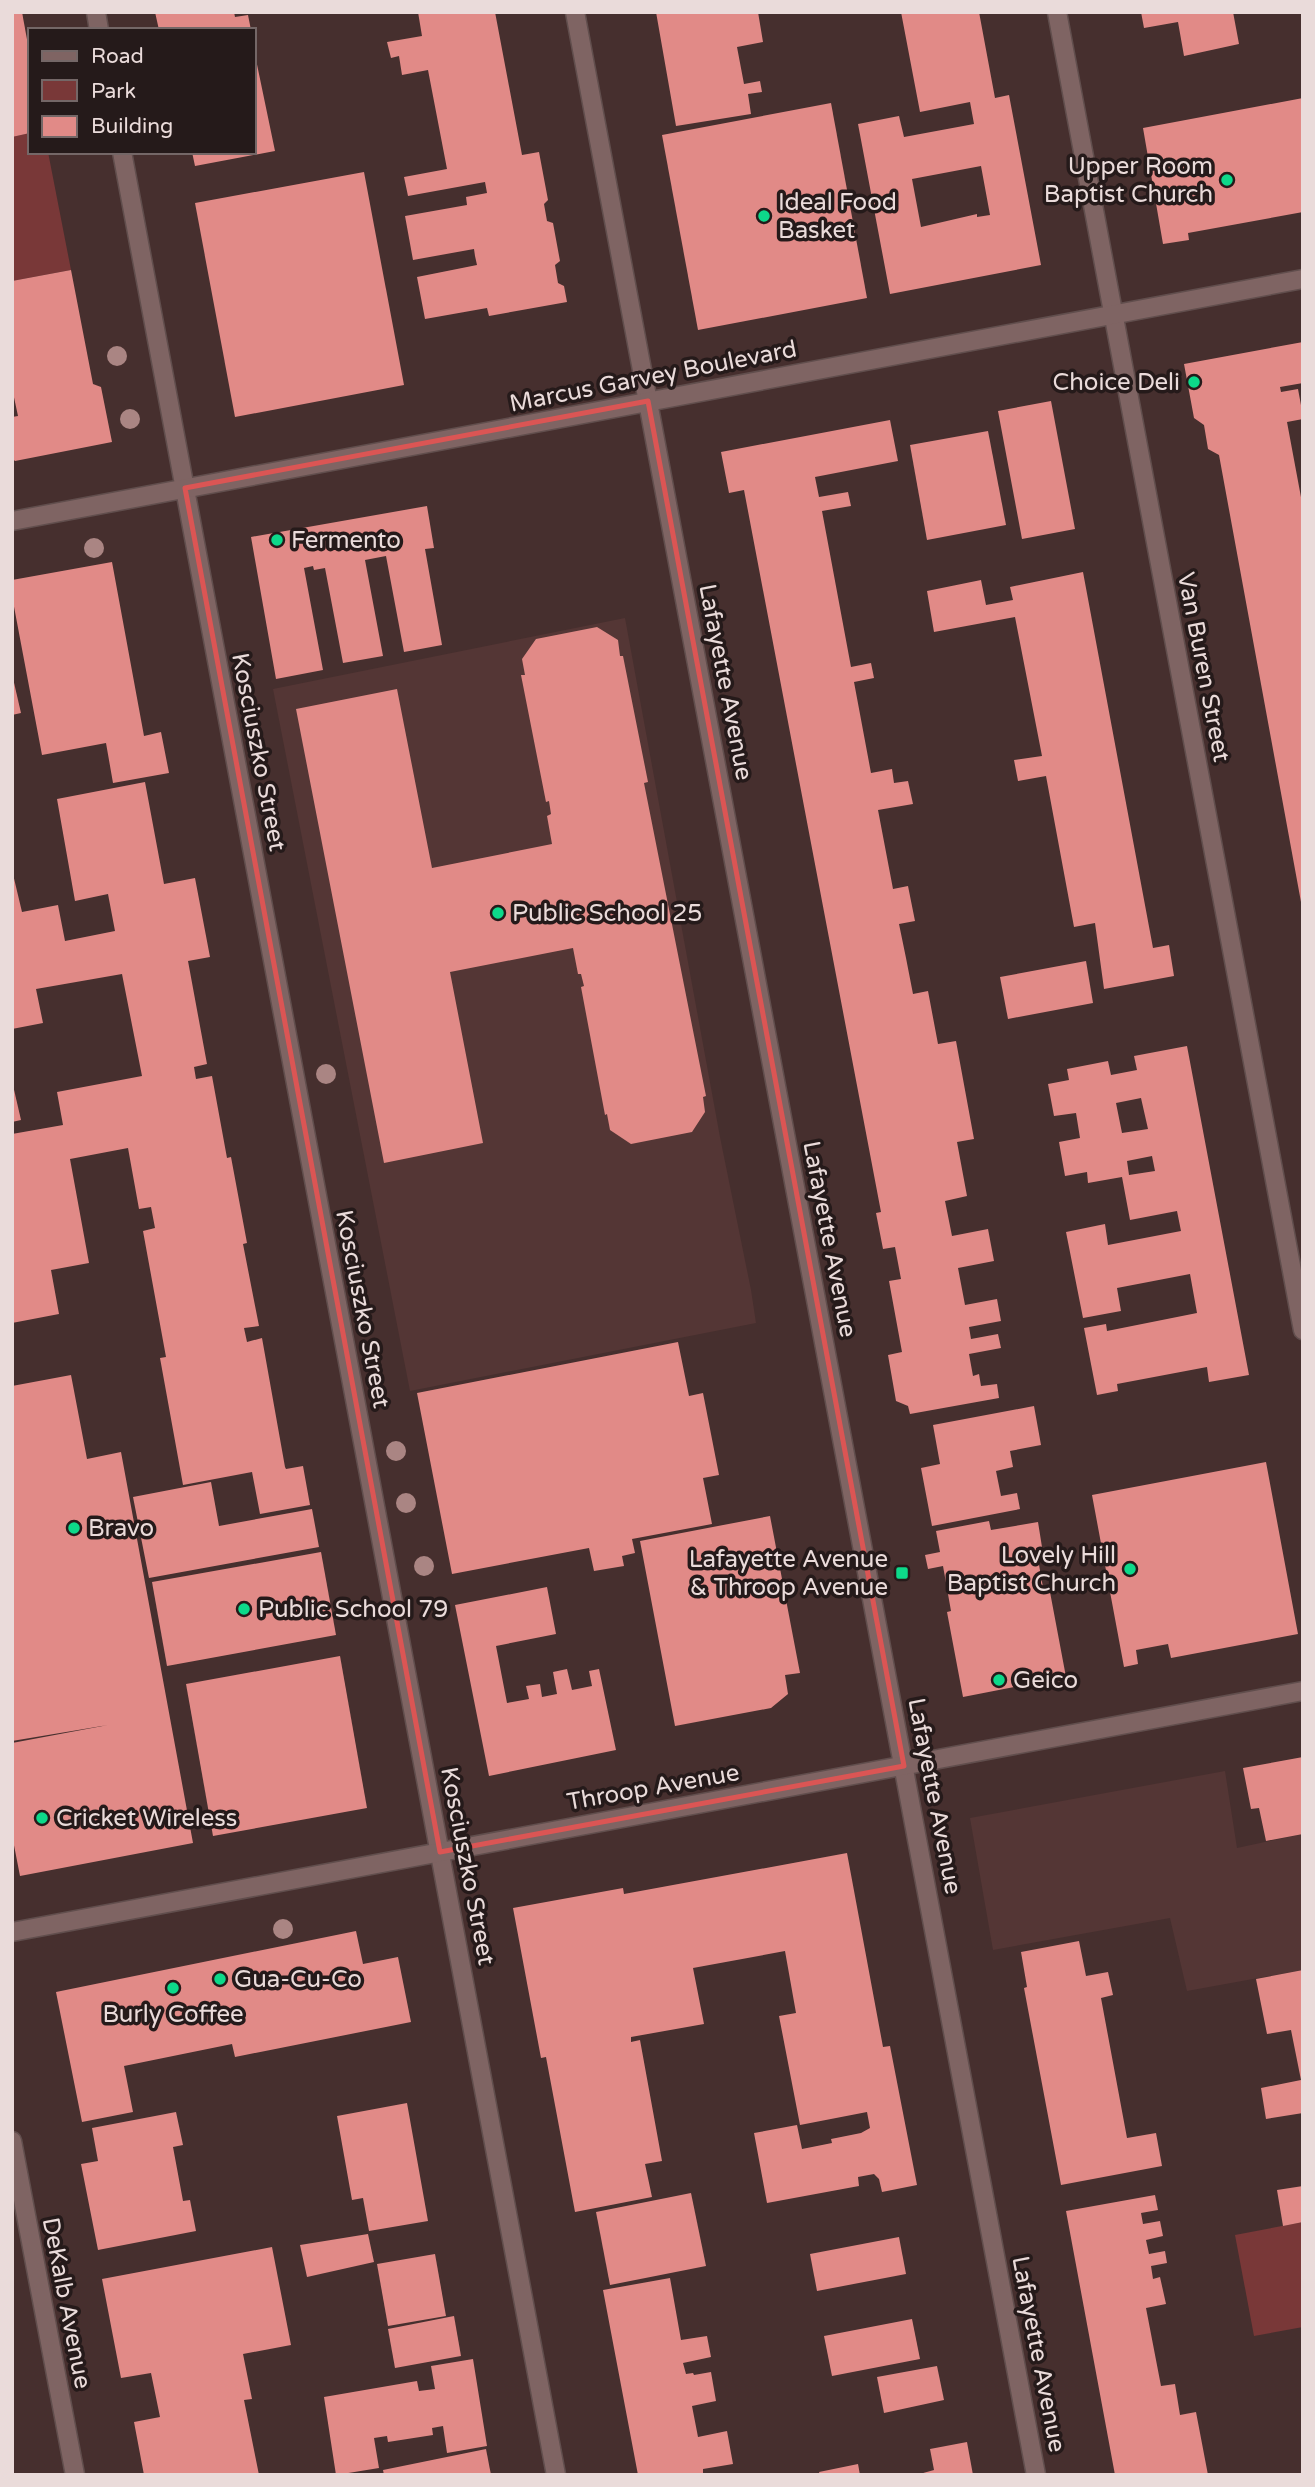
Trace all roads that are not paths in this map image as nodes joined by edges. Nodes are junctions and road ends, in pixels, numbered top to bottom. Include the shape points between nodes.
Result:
1 (575, 12) edge
2 (1057, 12) edge
3 (122, 154) edge
4 (1303, 279) edge
5 (1113, 314) junction
6 (648, 401) junction
7 (185, 488) junction
8 (12, 521) edge
9 (1303, 1330) edge
10 (1303, 1691) edge
11 (904, 1766) junction
12 (440, 1852) junction
13 (12, 1932) edge
14 (12, 2141) edge
15 (75, 2475) edge
16 (556, 2475) edge
17 (1037, 2475) edge

1 - 6 street, Lafayette Avenue
2 - 5 street, Van Buren Street
3 - 7 street, Kosciuszko Street
4 - 5 street, Marcus Garvey Boulevard
5 - 6 street, Marcus Garvey Boulevard
5 - 9 street, Van Buren Street
6 - 7 street, Marcus Garvey Boulevard
6 - 11 street, Lafayette Avenue
7 - 8 street, Marcus Garvey Boulevard
7 - 12 street, Kosciuszko Street
10 - 11 street, Throop Avenue
11 - 12 street, Throop Avenue
11 - 17 street, Lafayette Avenue
12 - 13 street, Throop Avenue
12 - 16 street, Kosciuszko Street
14 - 15 street, DeKalb Avenue

